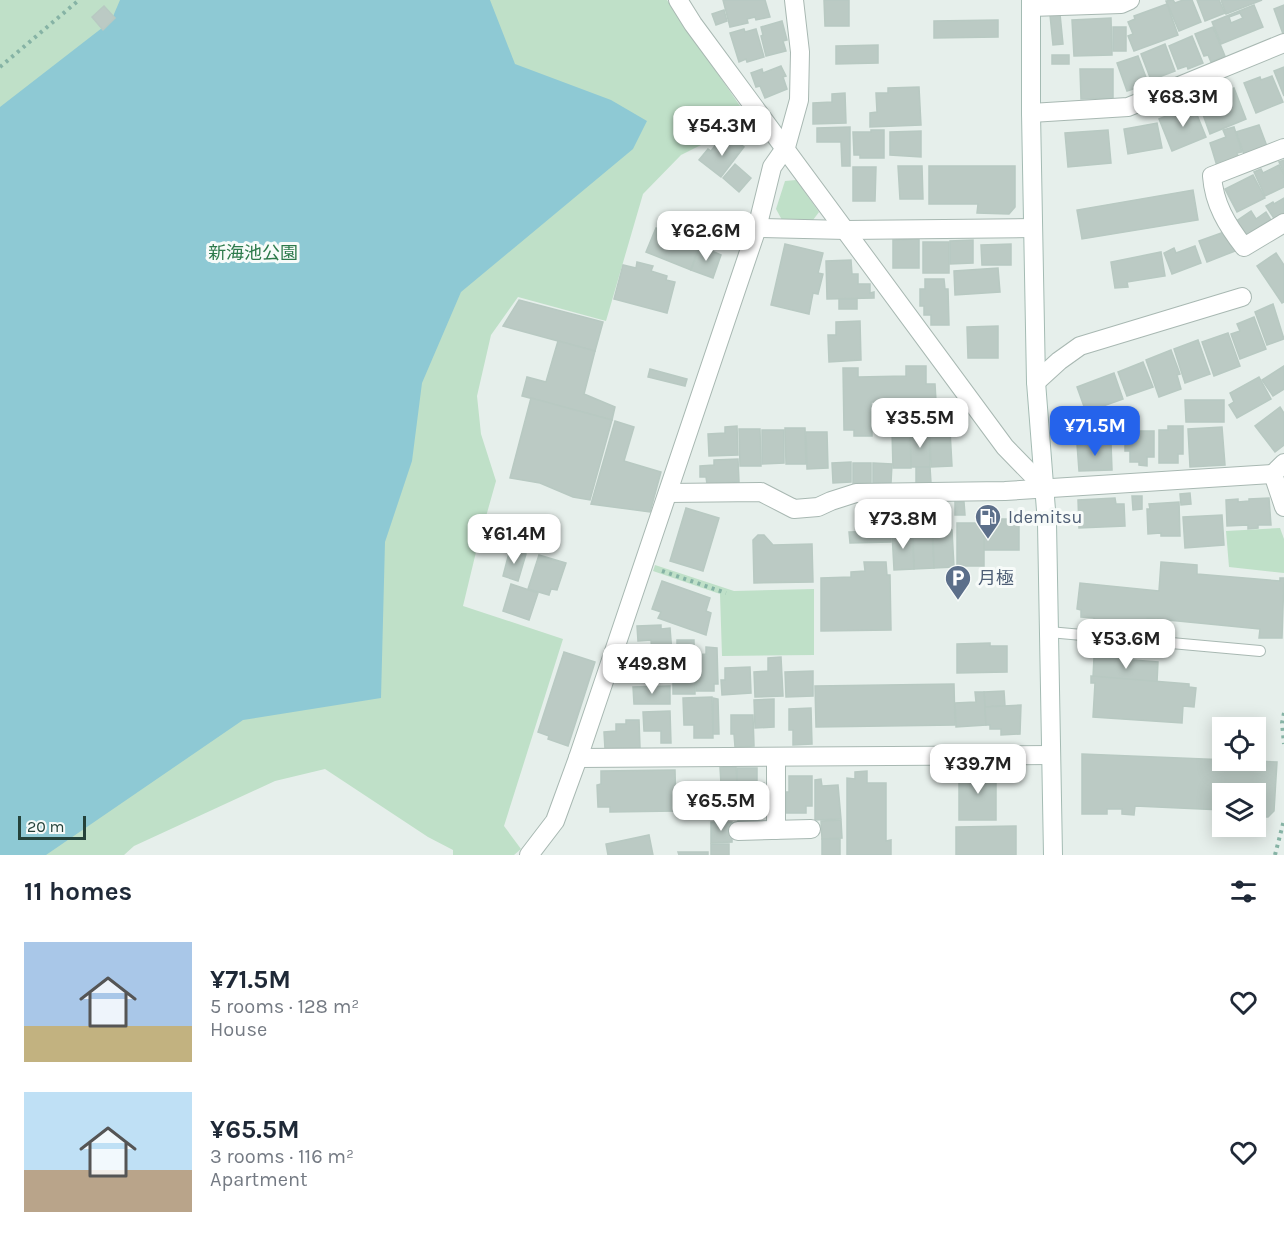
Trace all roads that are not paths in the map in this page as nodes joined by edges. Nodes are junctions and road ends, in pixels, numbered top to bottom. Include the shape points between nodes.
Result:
1 (678, 0) edge
2 (794, 0) edge
3 (1130, 0) edge
4 (1031, 4) edge
5 (1284, 43) edge
6 (1031, 113) junction
7 (786, 147) junction
8 (1284, 148) edge
9 (1284, 223) edge
10 (758, 228) junction
11 (1033, 228) junction
12 (846, 230) junction
13 (1242, 297) dead end
14 (1036, 382) junction
15 (1279, 468) edge
16 (1044, 487) junction
17 (668, 493) junction
18 (1284, 507) edge
19 (1049, 632) junction
20 (1260, 651) dead end
21 (1051, 755) junction
22 (776, 757) junction
23 (578, 758) junction
24 (812, 829) dead end
25 (776, 830) junction
26 (738, 831) dead end
27 (529, 855) edge
28 (1053, 855) edge

1 - 7 street
2 - 7 street via 800,51 799,100
3 - 4 street via 1121,4
4 - 6 street
5 - 6 street via 1128,107
6 - 11 street
7 - 10 street via 772,167
7 - 12 street
8 - 9 street via 1212,176 1213,191 1226,223 1244,247
10 - 12 street
10 - 17 street
11 - 12 street
11 - 14 street
12 - 16 street via 1005,447
13 - 14 street via 1080,346
14 - 16 street
15 - 16 street
15 - 18 street
16 - 17 street via 856,493 818,507 794,508 761,492
16 - 19 street
17 - 23 street
19 - 20 lane
19 - 21 street
21 - 22 street
21 - 28 street
22 - 23 street
22 - 25 street
23 - 27 street via 555,821
24 - 25 street
25 - 26 street

